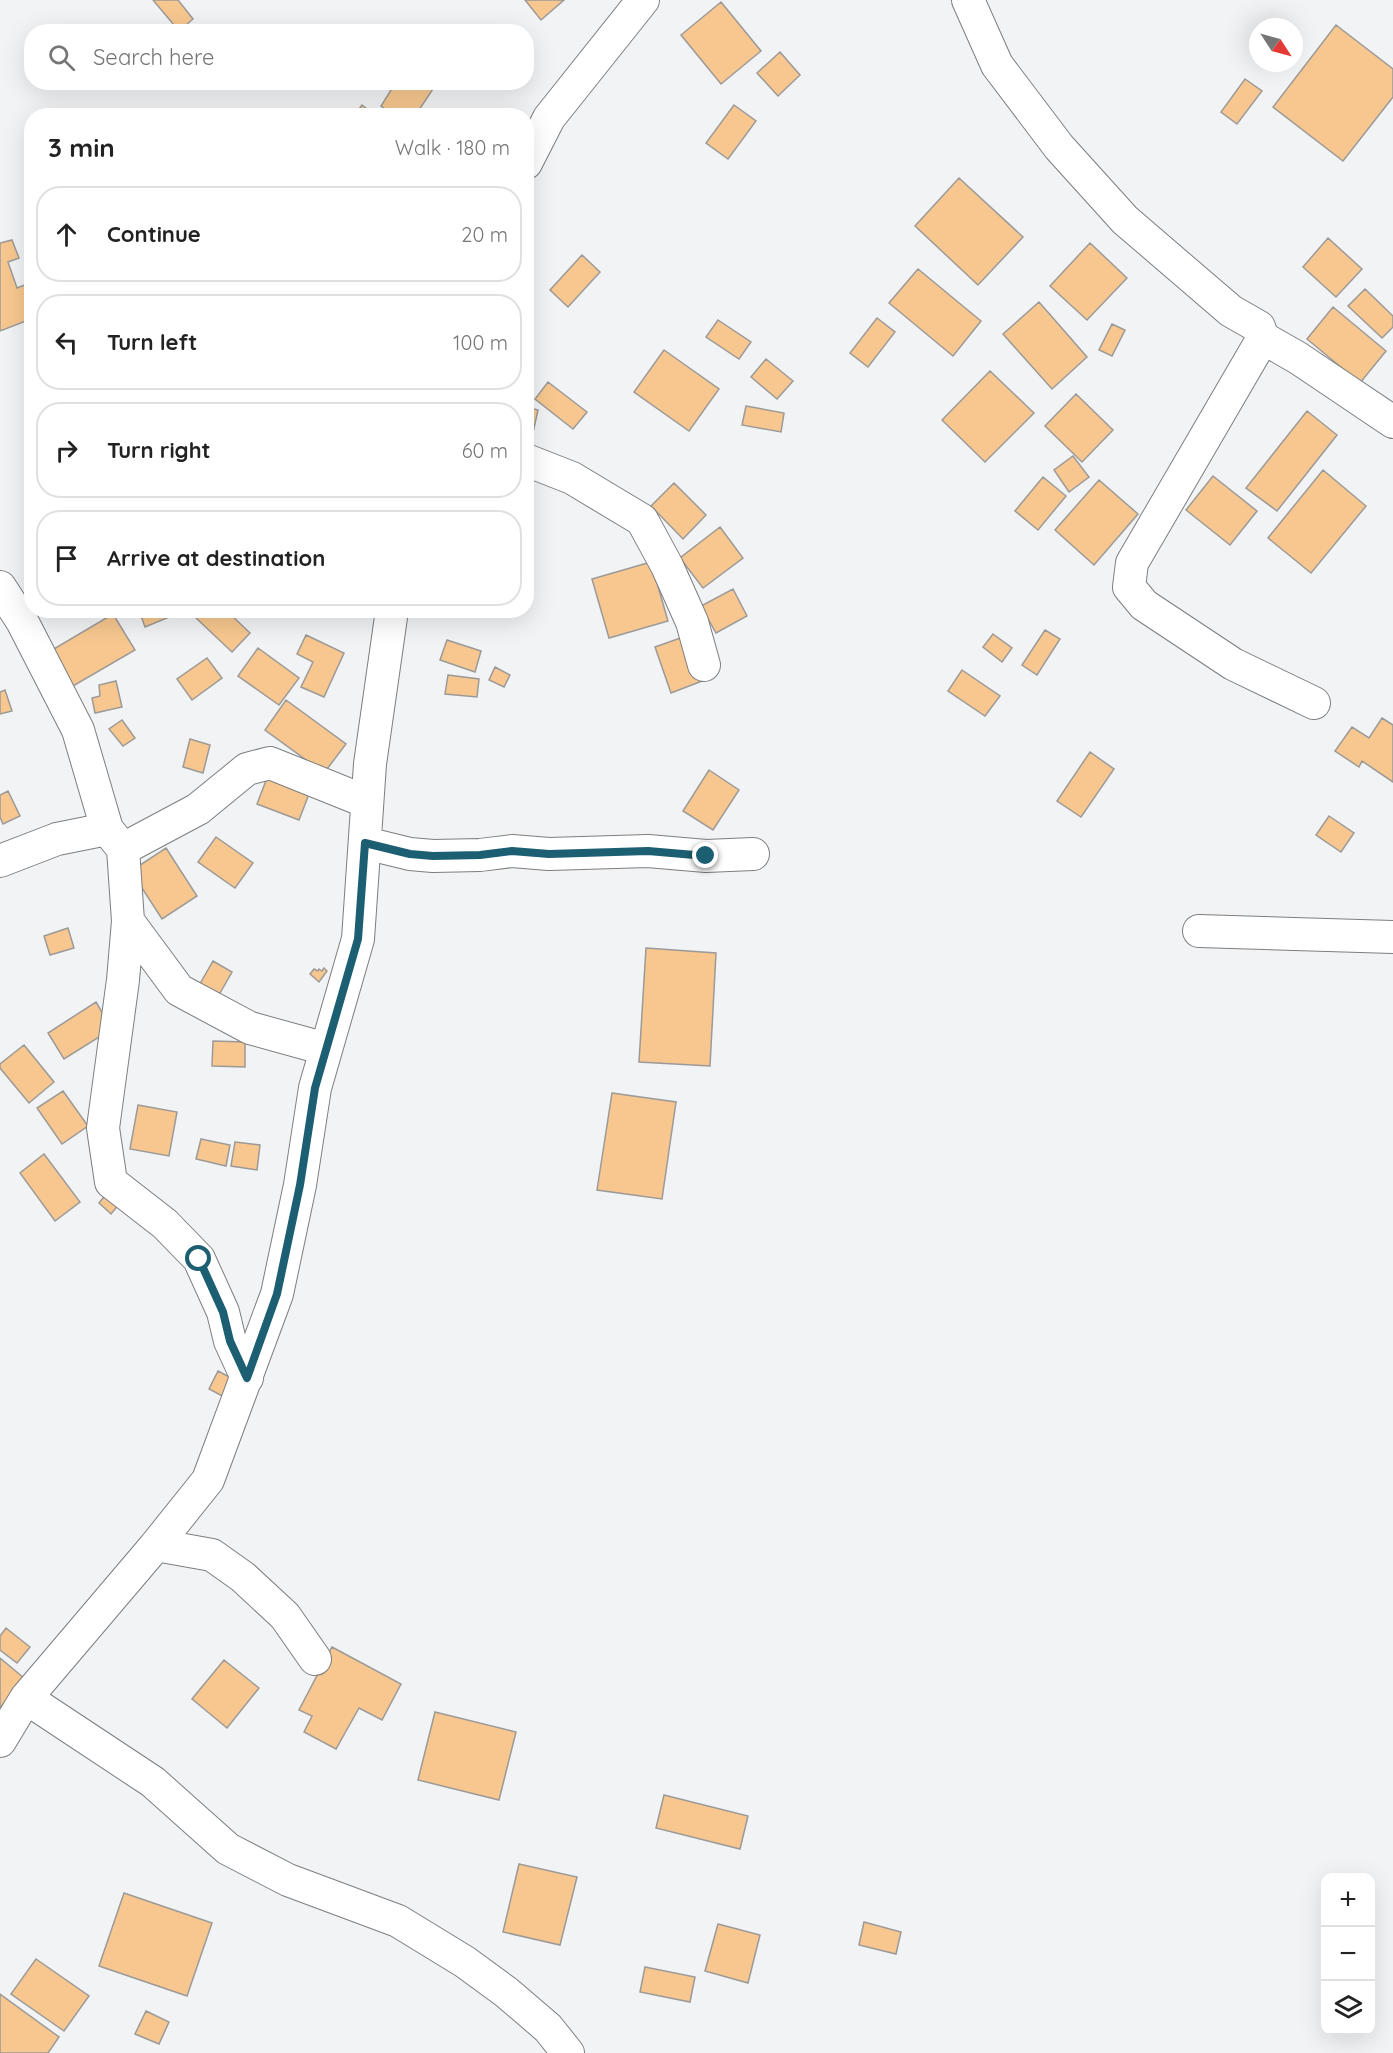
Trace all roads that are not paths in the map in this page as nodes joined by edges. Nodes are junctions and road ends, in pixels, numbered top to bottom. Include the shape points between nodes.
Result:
1 (643, 0) edge
2 (968, 0) edge
3 (534, 148) edge
4 (1263, 338) junction
5 (1393, 422) edge
6 (534, 463) edge
7 (0, 586) edge
8 (391, 618) edge
9 (704, 665) dead end
10 (1314, 703) dead end
11 (367, 802) junction
12 (115, 839) junction
13 (365, 843) junction
14 (753, 854) dead end
15 (0, 861) edge
16 (129, 921) junction
17 (1199, 931) dead end
18 (1393, 937) edge
19 (326, 1048) junction
20 (247, 1378) junction
21 (156, 1545) junction
22 (315, 1659) dead end
23 (26, 1698) junction
24 (0, 1741) edge
25 (568, 2053) edge

1 - 3 street via 549,118
2 - 4 street via 997,65 1059,147 1125,220 1231,311 1259,327
4 - 5 street via 1298,357
4 - 10 street via 1132,563 1129,587 1144,605 1233,664
6 - 9 street via 572,478 642,520 668,566 692,622
7 - 12 street via 78,730
8 - 11 street
11 - 12 street via 270,763 247,769 198,809 151,836
11 - 13 street
12 - 15 street via 57,839
12 - 16 street
13 - 14 street via 433,856 512,851
13 - 19 street via 358,939
16 - 19 street via 179,990 250,1028
16 - 20 street via 103,1128 111,1182 165,1224 199,1259
17 - 18 street
19 - 20 street via 277,1294
20 - 21 street via 208,1480
21 - 22 street via 212,1555 243,1577 285,1616
21 - 23 street
23 - 24 street
23 - 25 street via 153,1782 228,1849 288,1880 398,1921 465,1962 548,2028

